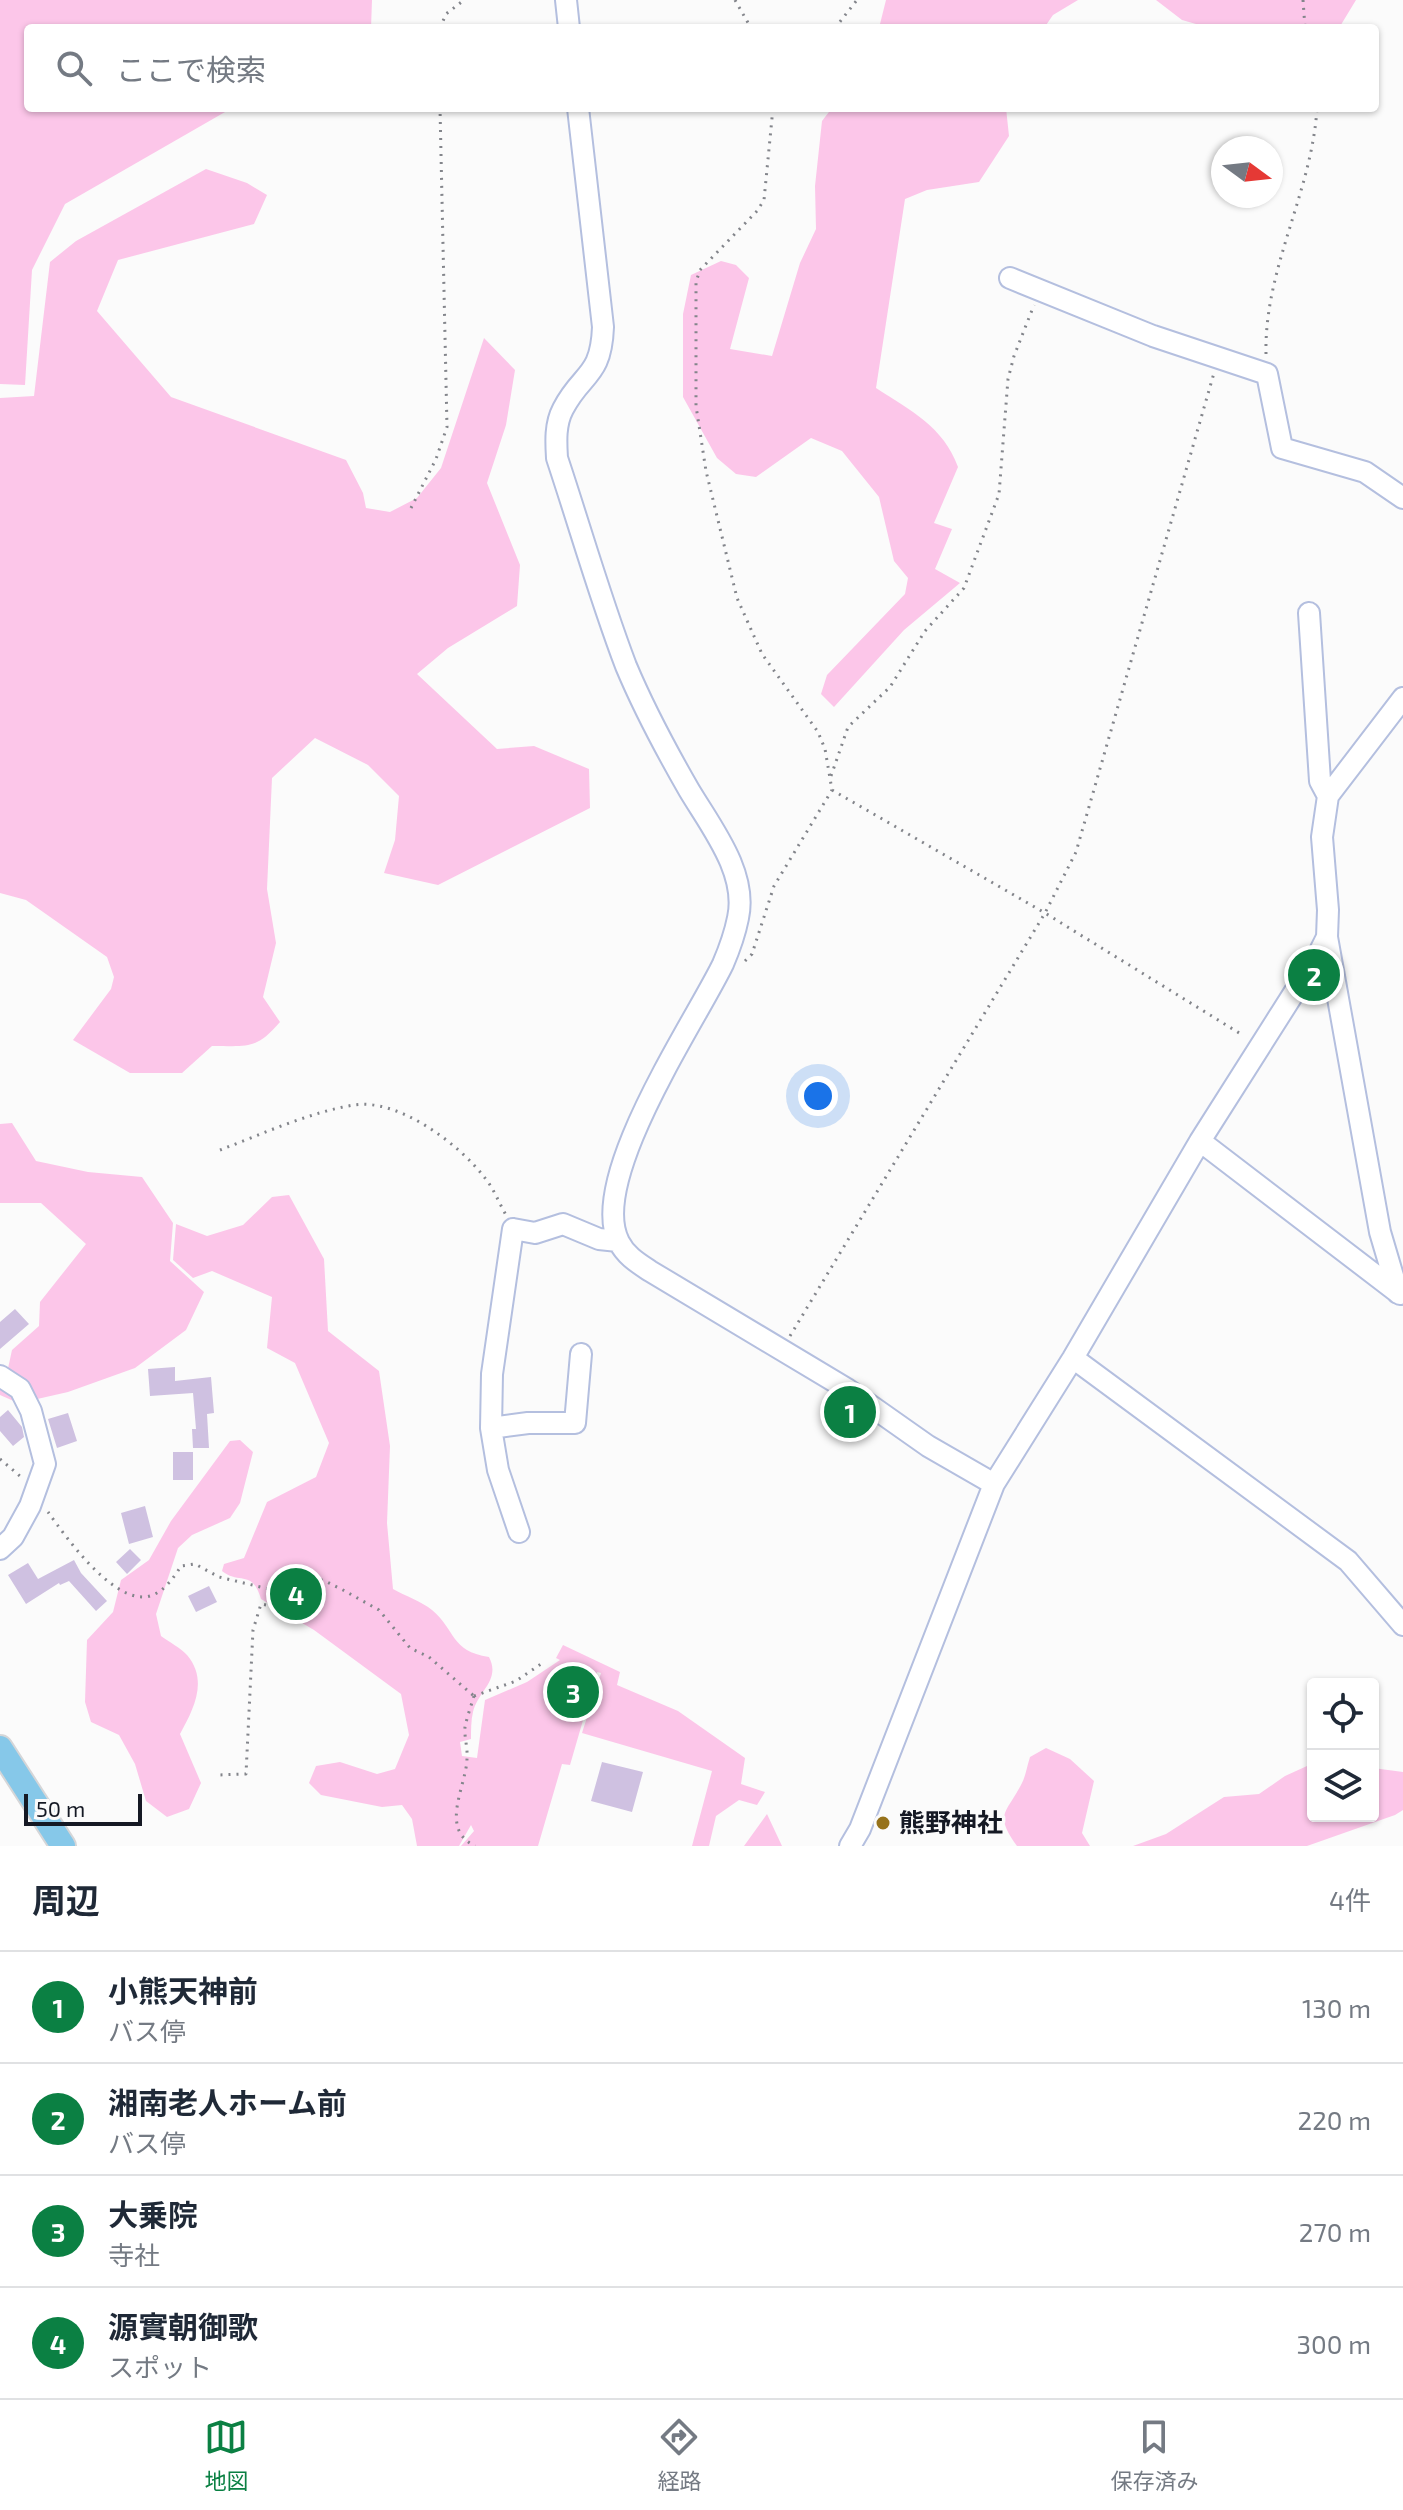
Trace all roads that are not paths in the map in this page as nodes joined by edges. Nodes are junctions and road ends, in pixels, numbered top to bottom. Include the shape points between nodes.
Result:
1 (566, 0) edge
2 (569, 24) edge
3 (578, 112) edge
4 (1010, 278) dead end
5 (1403, 498) edge
6 (1309, 613) dead end
7 (1403, 698) edge
8 (1328, 796) junction
9 (1327, 937) junction
10 (1200, 1141) junction
11 (618, 1241) junction
12 (1401, 1296) edge
13 (581, 1354) dead end
14 (1073, 1358) junction
15 (0, 1376) edge
16 (491, 1428) junction
17 (994, 1484) junction
18 (519, 1532) dead end
19 (0, 1549) edge
20 (1403, 1625) edge
21 (0, 1748) edge
22 (63, 1846) edge
23 (850, 1846) edge

1 - 2 street
3 - 11 street via 603,346 592,373 562,411 555,438 557,458 626,665 656,733 728,858 739,893 739,916 726,957 652,1092 618,1181
4 - 5 street via 1153,336 1267,374 1282,448 1365,472
6 - 8 street via 1320,781
7 - 8 street
8 - 9 street via 1322,837
9 - 10 street
9 - 12 street via 1380,1232
10 - 12 street
10 - 14 street
11 - 16 street via 563,1224 535,1233 513,1229 492,1374
11 - 17 street via 630,1258 650,1271
13 - 16 street via 575,1423
14 - 17 street
14 - 20 street via 1348,1561
15 - 19 street via 20,1389 45,1464 13,1537
16 - 18 street via 498,1470
17 - 23 street
21 - 22 main road

